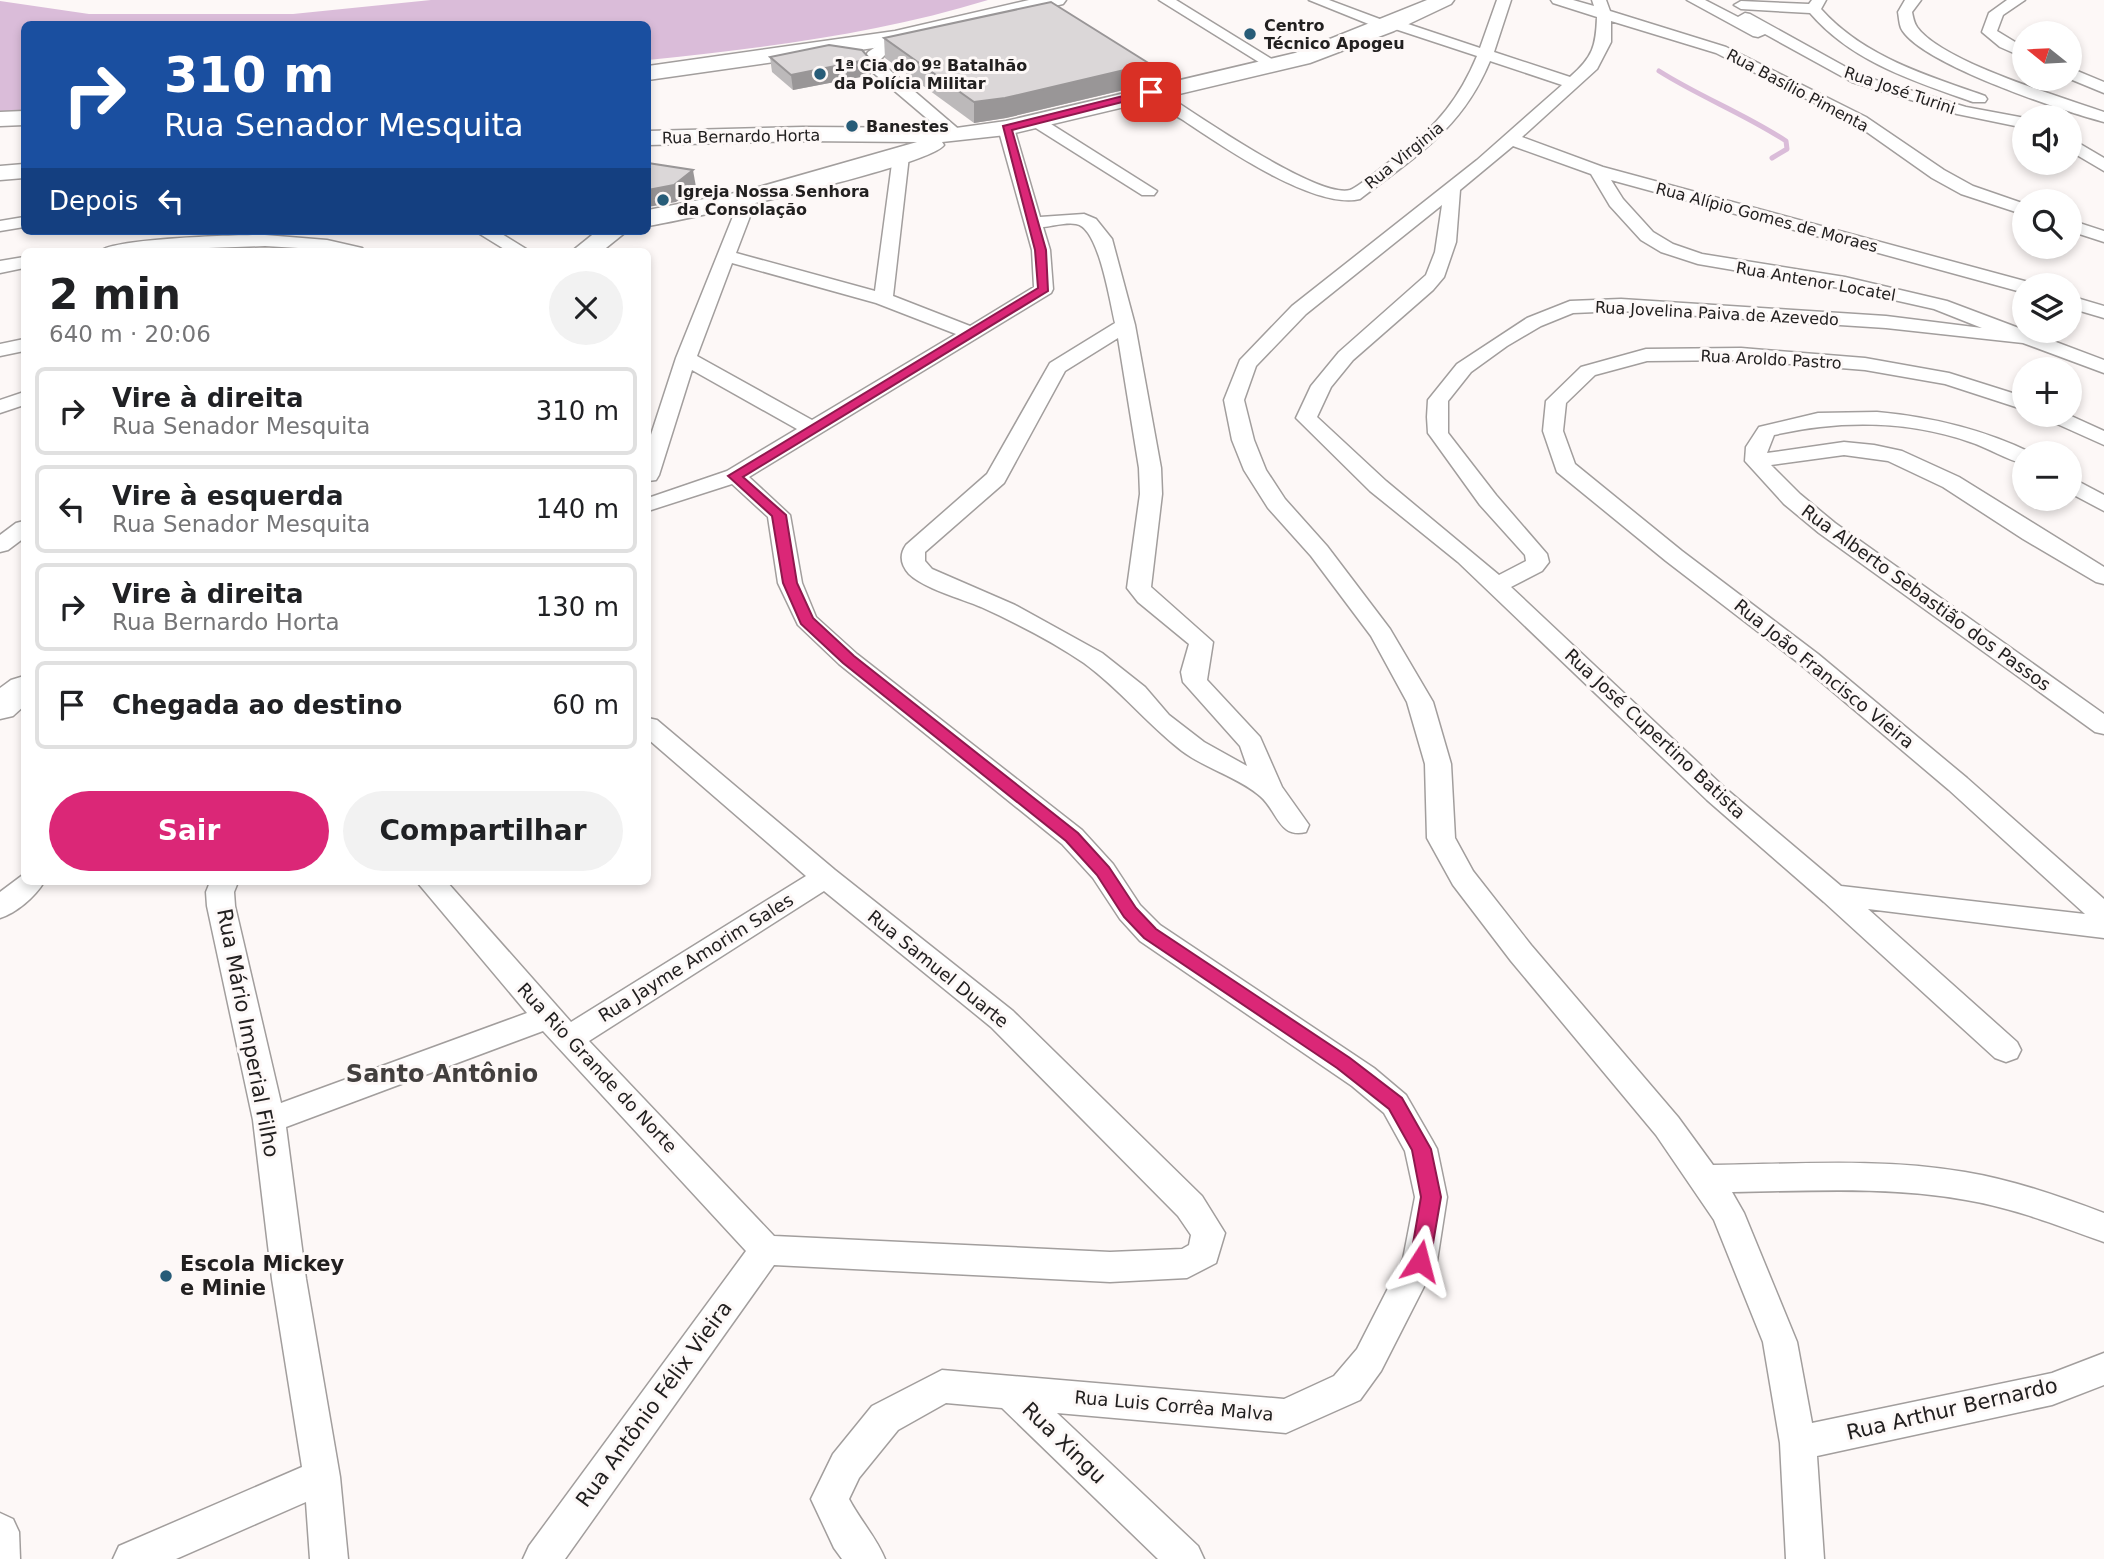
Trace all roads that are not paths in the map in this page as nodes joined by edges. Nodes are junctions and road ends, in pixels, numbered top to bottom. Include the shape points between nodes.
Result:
1 (1056, 0) edge
2 (1166, 0) edge
3 (1316, 0) edge
4 (1444, 0) edge
5 (1504, 0) edge
6 (1558, 0) edge
7 (1694, 0) edge
8 (1914, 0) edge
9 (2018, 0) edge
10 (1817, 5) edge
11 (1602, 7) edge
12 (1744, 13) edge
13 (1388, 25) junction
14 (895, 38) junction
15 (2012, 48) edge
16 (1486, 55) junction
17 (1795, 63) dead end
18 (1275, 66) junction
19 (651, 73) edge
20 (2082, 78) edge
21 (1816, 80) dead end
22 (1575, 84) junction
23 (2104, 88) edge
24 (1151, 92) junction
25 (2012, 112) edge
26 (2104, 117) edge
27 (21, 118) edge
28 (0, 119) edge
29 (1860, 120) junction
30 (2012, 120) edge
31 (1037, 122) junction
32 (1006, 128) junction
33 (956, 135) junction
34 (651, 138) edge
35 (1511, 139) junction
36 (2082, 151) edge
37 (901, 156) junction
38 (2104, 166) edge
39 (21, 171) edge
40 (1597, 171) junction
41 (0, 173) edge
42 (1451, 188) junction
43 (1149, 191) dead end
44 (748, 198) junction
45 (2012, 205) edge
46 (651, 217) edge
47 (21, 222) edge
48 (1035, 223) junction
49 (0, 226) edge
50 (2082, 229) edge
51 (491, 235) edge
52 (2104, 237) edge
53 (156, 248) edge
54 (334, 248) edge
55 (515, 248) edge
56 (726, 256) junction
57 (21, 264) edge
58 (0, 267) edge
59 (2012, 283) edge
60 (883, 299) junction
61 (2082, 306) edge
62 (2104, 312) edge
63 (1125, 325) junction
64 (968, 332) junction
65 (2012, 335) edge
66 (2012, 337) edge
67 (2034, 343) edge
68 (21, 346) edge
69 (0, 349) edge
70 (686, 358) junction
71 (2104, 367) edge
72 (21, 399) edge
73 (2012, 400) edge
74 (0, 407) edge
75 (1306, 418) joint
76 (2078, 427) edge
77 (812, 429) junction
78 (1553, 430) joint
79 (2104, 439) edge
80 (2012, 453) edge
81 (1756, 461) junction
82 (651, 466) edge
83 (735, 476) junction
84 (2082, 490) edge
85 (651, 504) edge
86 (2104, 504) edge
87 (15, 528) edge
88 (0, 545) edge
89 (2104, 577) edge
90 (1496, 586) junction
91 (21, 690) edge
92 (0, 707) edge
93 (2104, 726) edge
94 (651, 729) edge
95 (1270, 790) junction
96 (1296, 825) dead end
97 (824, 877) junction
98 (27, 885) edge
99 (223, 885) edge
100 (434, 885) edge
101 (1835, 895) junction
102 (0, 908) edge
103 (2104, 915) edge
104 (2104, 927) edge
105 (558, 1028) junction
106 (2006, 1050) dead end
107 (269, 1120) junction
108 (1707, 1179) junction
109 (2104, 1228) edge
110 (766, 1250) junction
111 (2104, 1369) edge
112 (1008, 1390) junction
113 (1798, 1443) junction
114 (322, 1477) junction
115 (0, 1532) edge
116 (1, 1559) edge
117 (132, 1559) edge
118 (329, 1559) edge
119 (542, 1559) edge
120 (866, 1559) edge
121 (1185, 1559) edge
122 (1805, 1559) edge

1 - 14 main road
2 - 18 street
3 - 13 street
4 - 13 main road, Rua Bernardo Horta
5 - 16 street, Rua Virginia
6 - 11 street, Rua Basílio Pimenta
7 - 12 street
8 - 26 street via 1903,15 1920,42 2007,83
9 - 15 street via 1990,20 1989,32
10 - 12 street
10 - 25 street via 1840,35 1878,59
11 - 22 street via 1604,42 1592,66
11 - 29 street, Rua Basílio Pimenta via 1721,50
12 - 17 street
12 - 30 street, Rua José Turini via 1857,79 1963,111
13 - 16 street
13 - 18 main road, Rua Bernardo Horta
14 - 19 main road
14 - 33 street via 871,61
16 - 22 street
16 - 24 street, Rua Virginia via 1447,121 1354,195 1339,195 1284,176
18 - 24 main road, Rua Bernardo Horta
20 - 23 street
21 - 29 street
22 - 35 street
24 - 31 main road, Rua Bernardo Horta
27 - 28 main road
29 - 45 street, Rua Basílio Pimenta via 1952,182
31 - 32 main road, Rua Bernardo Horta
31 - 43 street
32 - 33 main road, Rua Bernardo Horta
32 - 48 street
33 - 34 main road, Rua Bernardo Horta
33 - 37 main road
35 - 40 street, Rua Alípio Gomes de Moraes
35 - 42 street
36 - 38 street
37 - 44 main road
37 - 60 street
39 - 41 main road
40 - 59 street, Rua Alípio Gomes de Moraes
40 - 65 street, Rua Antenor Locatel via 1616,202 1647,236 1667,248 1709,261 1845,283 1940,305
42 - 75 street via 1437,274 1373,329 1323,381
42 - 108 street via 1298,310 1247,364 1234,400 1244,440 1255,470 1276,503 1382,634 1420,702 1438,764 1441,838 1463,877
44 - 46 main road
44 - 56 street
47 - 49 street
48 - 63 street via 1069,218 1090,223 1103,239
48 - 64 street via 1044,289
50 - 52 street
51 - 55 street
53 - 54 street via 263,239
56 - 60 street
56 - 70 street
57 - 58 street
60 - 64 street
61 - 62 street
63 - 95 street via 1150,468 1139,588 1201,642 1192,671 1195,682 1251,743
63 - 95 street via 1058,367 996,478 914,550 914,567 1007,610 1093,658 1195,748
64 - 77 street
66 - 90 street, Rua Jovelina Paiva de Azevedo via 1886,322 1621,305 1570,307 1534,322 1464,368 1438,400 1438,433 1536,554 1534,566
67 - 71 street, Rua Antenor Locatel
68 - 69 street
70 - 77 street
70 - 82 street
72 - 74 street
73 - 78 street, Rua Aroldo Pastro via 1949,379 1865,364 1741,354 1646,355 1588,371 1556,401
75 - 90 street, Rua José Cupertino Batista
76 - 79 street
77 - 83 street
78 - 103 street, Rua João Francisco Vieira via 1565,467 1809,659
80 - 81 street via 1943,425 1875,418 1823,419 1766,432 1757,447
81 - 89 street via 1842,449 1874,451 1905,460 1943,476
81 - 93 street, Rua Alberto Sebastião dos Passos via 1827,528
83 - 85 street
83 - 112 street, Rua Luis Corrêa Malva via 779,515 790,583 806,620 848,660 1072,837 1150,933 1352,1069 1395,1104 1421,1149 1431,1197 1420,1261 1368,1360 1347,1388 1286,1416
84 - 86 street
87 - 88 street
90 - 101 street, Rua José Cupertino Batista via 1716,794
91 - 92 main road
94 - 97 street, Rua Samuel Duarte
95 - 96 street
97 - 105 street, Rua Jayme Amorim Sales
97 - 110 street, Rua Samuel Duarte via 1002,1019 1190,1206 1208,1233 1204,1253 1187,1263 1110,1267
98 - 102 street
99 - 107 street, Rua Mário Imperial Filho via 221,906
100 - 105 street, Rua Rio Grande do Norte
101 - 104 street
101 - 106 street, Rua José Cupertino Batista
105 - 107 street, Rua Jayme Amorim Sales
105 - 110 street, Rua Rio Grande do Norte
107 - 114 street, Rua Mário Imperial Filho via 289,1279
108 - 109 street via 1866,1177 1964,1186 2018,1197
108 - 113 street via 1728,1213 1780,1342
110 - 119 street, Rua Antônio Félix Vieira
111 - 113 street, Rua Arthur Bernardo via 2052,1389
112 - 120 street, Rua Xingu via 942,1386 885,1418 846,1466 830,1499 847,1535
112 - 121 street, Rua Xingu
113 - 122 street
114 - 117 street
114 - 118 street, Rua Mário Imperial Filho
115 - 116 street

